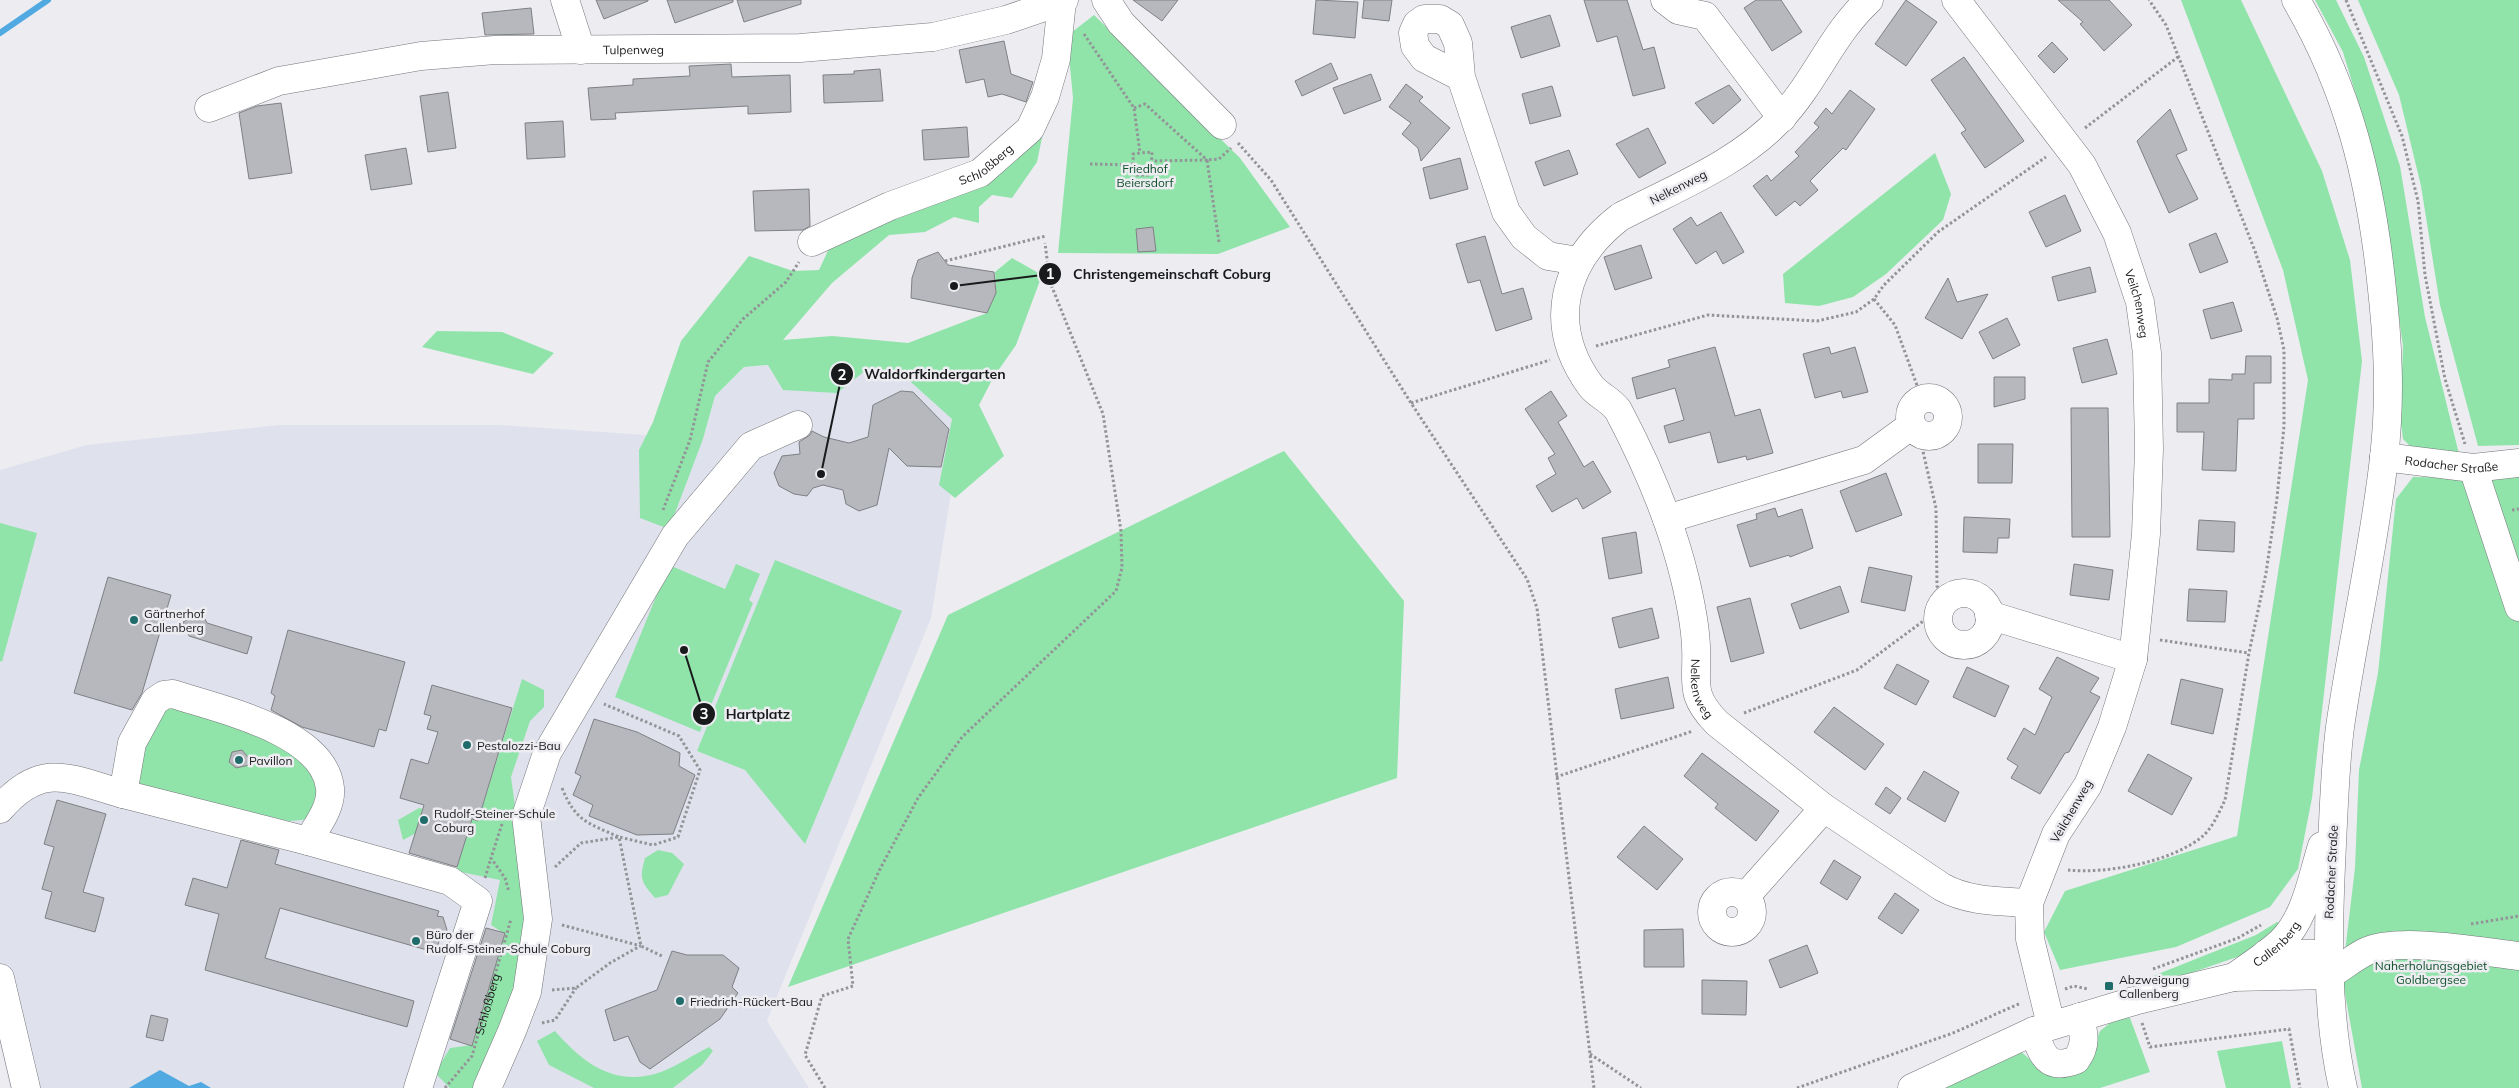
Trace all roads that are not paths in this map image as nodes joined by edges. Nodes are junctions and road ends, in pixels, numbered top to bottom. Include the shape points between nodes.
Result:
1 (564, 0) edge
2 (1106, 0) edge
3 (1665, 0) edge
4 (1869, 0) edge
5 (1956, 0) edge
6 (2296, 0) edge
7 (1053, 2) edge
8 (1707, 8) edge
9 (581, 50) junction
10 (1461, 77) dead end
11 (209, 108) dead end
12 (1782, 118) junction
13 (1230, 134) road end
14 (812, 242) dead end
15 (1578, 261) junction
16 (798, 425) dead end
17 (1917, 430) junction
18 (2384, 457) junction
19 (2519, 463) edge
20 (2474, 468) junction
21 (1667, 519) junction
22 (2519, 607) edge
23 (1989, 615) junction
24 (2135, 648) junction
25 (123, 794) junction
26 (1824, 808) junction
27 (0, 809) edge
28 (2334, 809) junction
29 (308, 841) junction
30 (1744, 897) dead end
31 (2029, 903) junction
32 (2266, 954) junction
33 (2328, 955) junction
34 (2519, 956) edge
35 (2234, 977) junction
36 (0, 978) edge
37 (2080, 1017) junction
38 (2043, 1028) junction
39 (26, 1088) edge
40 (418, 1088) edge
41 (486, 1088) edge
42 (1912, 1088) edge
43 (2343, 1088) edge

1 - 9 street
2 - 13 street via 1121,23
3 - 8 street via 1678,10
4 - 12 street, Nelkenweg via 1841,30 1814,75
5 - 24 street, Veilchenweg via 2082,165 2117,233 2140,302 2147,353 2149,449 2146,534
6 - 18 street via 2315,33 2342,96 2374,215 2388,350
7 - 9 street, Tulpenweg via 1006,20 933,37 800,48
7 - 14 street, Schloßberg via 1056,59 1046,97 1030,129 980,173 890,206
8 - 12 street
9 - 11 street, Tulpenweg via 495,50 421,56 280,81
10 - 15 street via 1506,212 1524,237 1548,256
12 - 15 street, Nelkenweg via 1726,162 1607,226
15 - 21 street, Nelkenweg via 1565,305 1572,353 1592,387 1612,401 1618,410
16 - 41 street via 750,446 675,536 547,753 526,816 527,992
17 - 17 street via 1930,436 1944,430 1949,416 1937,399 1922,399 1911,410
17 - 21 street via 1864,460
18 - 20 street, Rodacher Straße
18 - 28 street via 2340,730
19 - 20 street, Rodacher Straße
20 - 22 street
21 - 26 street, Nelkenweg via 1685,579 1696,646 1694,686 1704,709 1717,723
23 - 23 street via 1988,630 1973,643 1953,642 1939,628 1942,609 1955,594 1975,595 1983,601
23 - 24 street
24 - 31 street, Veilchenweg via 2114,719 2088,785 2056,834
25 - 27 street via 63,777 39,778 12,795
25 - 29 street
25 - 29 street via 132,743 155,701 173,694 268,726 290,737 313,755 325,769 330,790 324,814
26 - 30 street
26 - 31 street, Nelkenweg via 1957,895 1977,900
28 - 32 street, Callenberg via 2303,907 2282,940
28 - 33 street, Rodacher Straße
29 - 40 street via 450,881 478,901
31 - 38 street, Veilchenweg via 2030,939
32 - 33 street
32 - 35 street, Callenberg
33 - 34 street via 2366,952 2382,947 2432,946
33 - 35 street, Callenberg
33 - 43 street, Rodacher Straße via 2335,1042
35 - 37 street
36 - 39 street
37 - 38 street
37 - 38 street via 2084,1045 2076,1060 2067,1063 2054,1063 2045,1058
38 - 42 street

